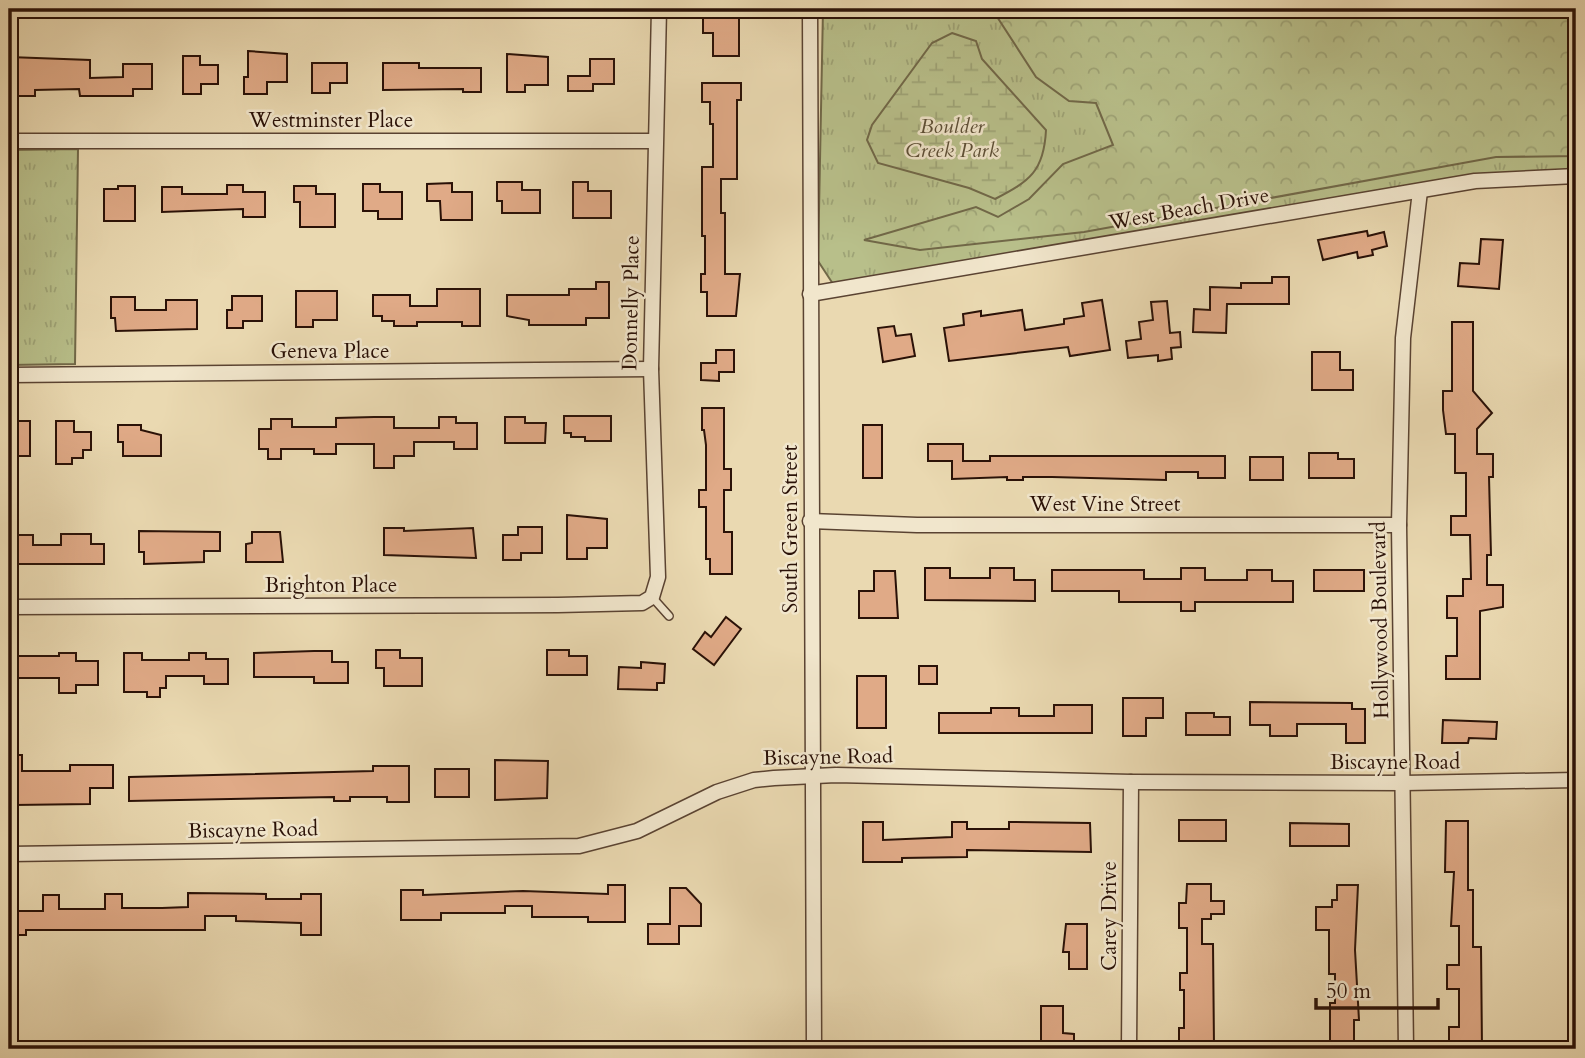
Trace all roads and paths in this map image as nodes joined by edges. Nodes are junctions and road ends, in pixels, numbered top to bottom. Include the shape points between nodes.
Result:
1 (659, 9) edge
2 (810, 9) edge
3 (9, 141) edge
4 (654, 141) junction
5 (1576, 176) edge
6 (1420, 191) junction
7 (810, 294) junction
8 (651, 369) junction
9 (9, 375) edge
10 (810, 521) junction
11 (1399, 525) junction
12 (652, 597) junction
13 (9, 607) edge
14 (669, 616) dead end
15 (813, 776) junction
16 (1576, 780) edge
17 (1131, 782) junction
18 (1404, 783) junction
19 (9, 854) edge
20 (814, 1049) edge
21 (1129, 1049) edge
22 (1405, 1049) edge

1 - 4 street, Donnelly Place
2 - 7 street, South Green Street
3 - 4 street, Westminster Place
4 - 8 street, Donnelly Place
5 - 6 street, West Beach Drive via 1475,181
6 - 7 street, West Beach Drive
6 - 11 street, Hollywood Boulevard via 1403,338
7 - 10 street, South Green Street
8 - 9 street, Geneva Place
8 - 12 street, Donnelly Place via 657,577
10 - 11 street, West Vine Street
10 - 15 street, South Green Street
11 - 18 street, Hollywood Boulevard
12 - 13 street, Brighton Place via 642,603 583,604
12 - 14 lane
15 - 17 street, Biscayne Road
15 - 19 street, Biscayne Road via 754,780 717,792 636,831 579,846
15 - 20 street, South Green Street
16 - 18 street, Biscayne Road
17 - 18 street, Biscayne Road
17 - 21 street, Carey Drive
18 - 22 street, Hollywood Boulevard

